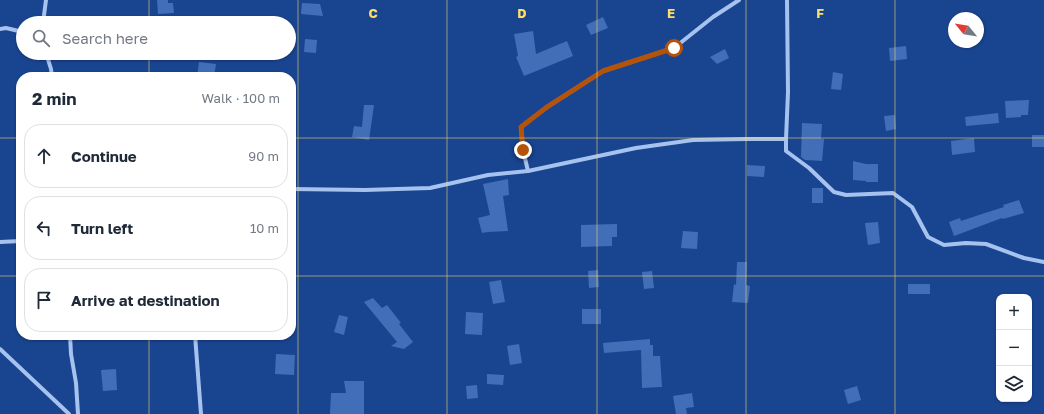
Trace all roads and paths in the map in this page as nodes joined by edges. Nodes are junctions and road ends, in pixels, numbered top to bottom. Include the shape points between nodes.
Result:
1 (46, 0) edge
2 (739, 0) edge
3 (787, 0) edge
4 (43, 16) edge
5 (0, 29) edge
6 (16, 30) edge
7 (48, 60) edge
8 (51, 72) edge
9 (786, 139) junction
10 (528, 171) junction
11 (296, 189) edge
12 (16, 241) edge
13 (0, 242) edge
14 (1044, 262) edge
15 (70, 340) edge
16 (195, 340) edge
17 (0, 349) edge
18 (69, 414) edge
19 (78, 414) edge
20 (201, 414) edge

1 - 4 street
2 - 10 street via 674,48 603,71 521,127
3 - 9 street
5 - 6 street
7 - 8 street
9 - 10 street via 693,140 636,148
9 - 14 street via 786,151 809,168 834,192 846,195 893,193 912,207 928,237 944,245 986,244 1024,258
10 - 11 street via 488,175 430,188
12 - 13 street
15 - 19 street
16 - 20 street
17 - 18 street

